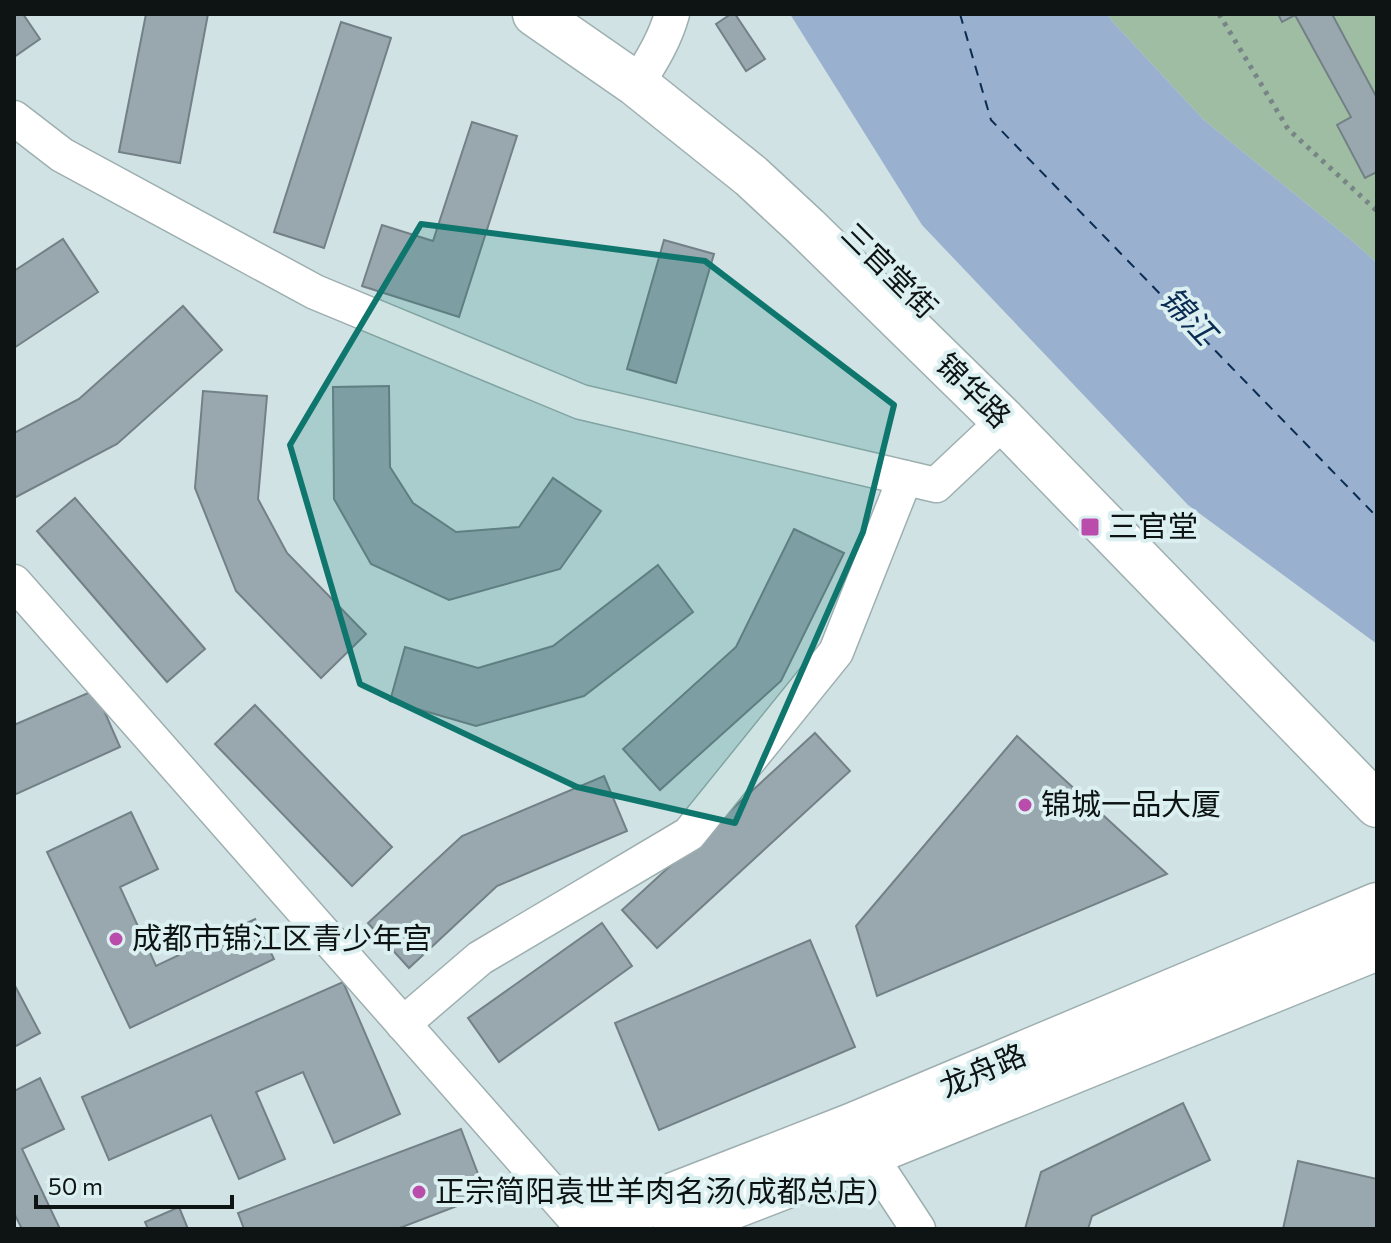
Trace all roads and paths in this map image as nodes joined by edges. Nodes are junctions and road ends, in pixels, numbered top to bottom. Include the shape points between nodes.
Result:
1 (535, 14) edge
2 (574, 14) edge
3 (672, 14) edge
4 (1219, 14) edge
5 (643, 74) junction
6 (14, 118) edge
7 (1377, 211) edge
8 (1004, 421) junction
9 (905, 478) junction
10 (14, 582) edge
11 (1377, 766) edge
12 (1377, 805) edge
13 (1377, 905) edge
14 (1377, 948) edge
15 (403, 1024) junction
16 (860, 1140) junction
17 (585, 1229) edge
18 (675, 1229) edge
19 (918, 1229) edge

1 - 5 main road, 锦华路
2 - 5 main road, 三官堂街
3 - 5 street
4 - 7 path via 1288,129
5 - 8 main road, 锦华路
5 - 11 main road, 三官堂街 via 772,162 852,232
6 - 9 street via 62,155 315,292 581,402
8 - 9 street via 936,485
8 - 12 main road, 锦华路
9 - 15 street via 836,652 689,834 480,958
10 - 15 street
13 - 16 main road, 龙舟路
14 - 16 main road
15 - 17 street
16 - 17 main road, 龙舟路
16 - 18 main road
16 - 19 street

